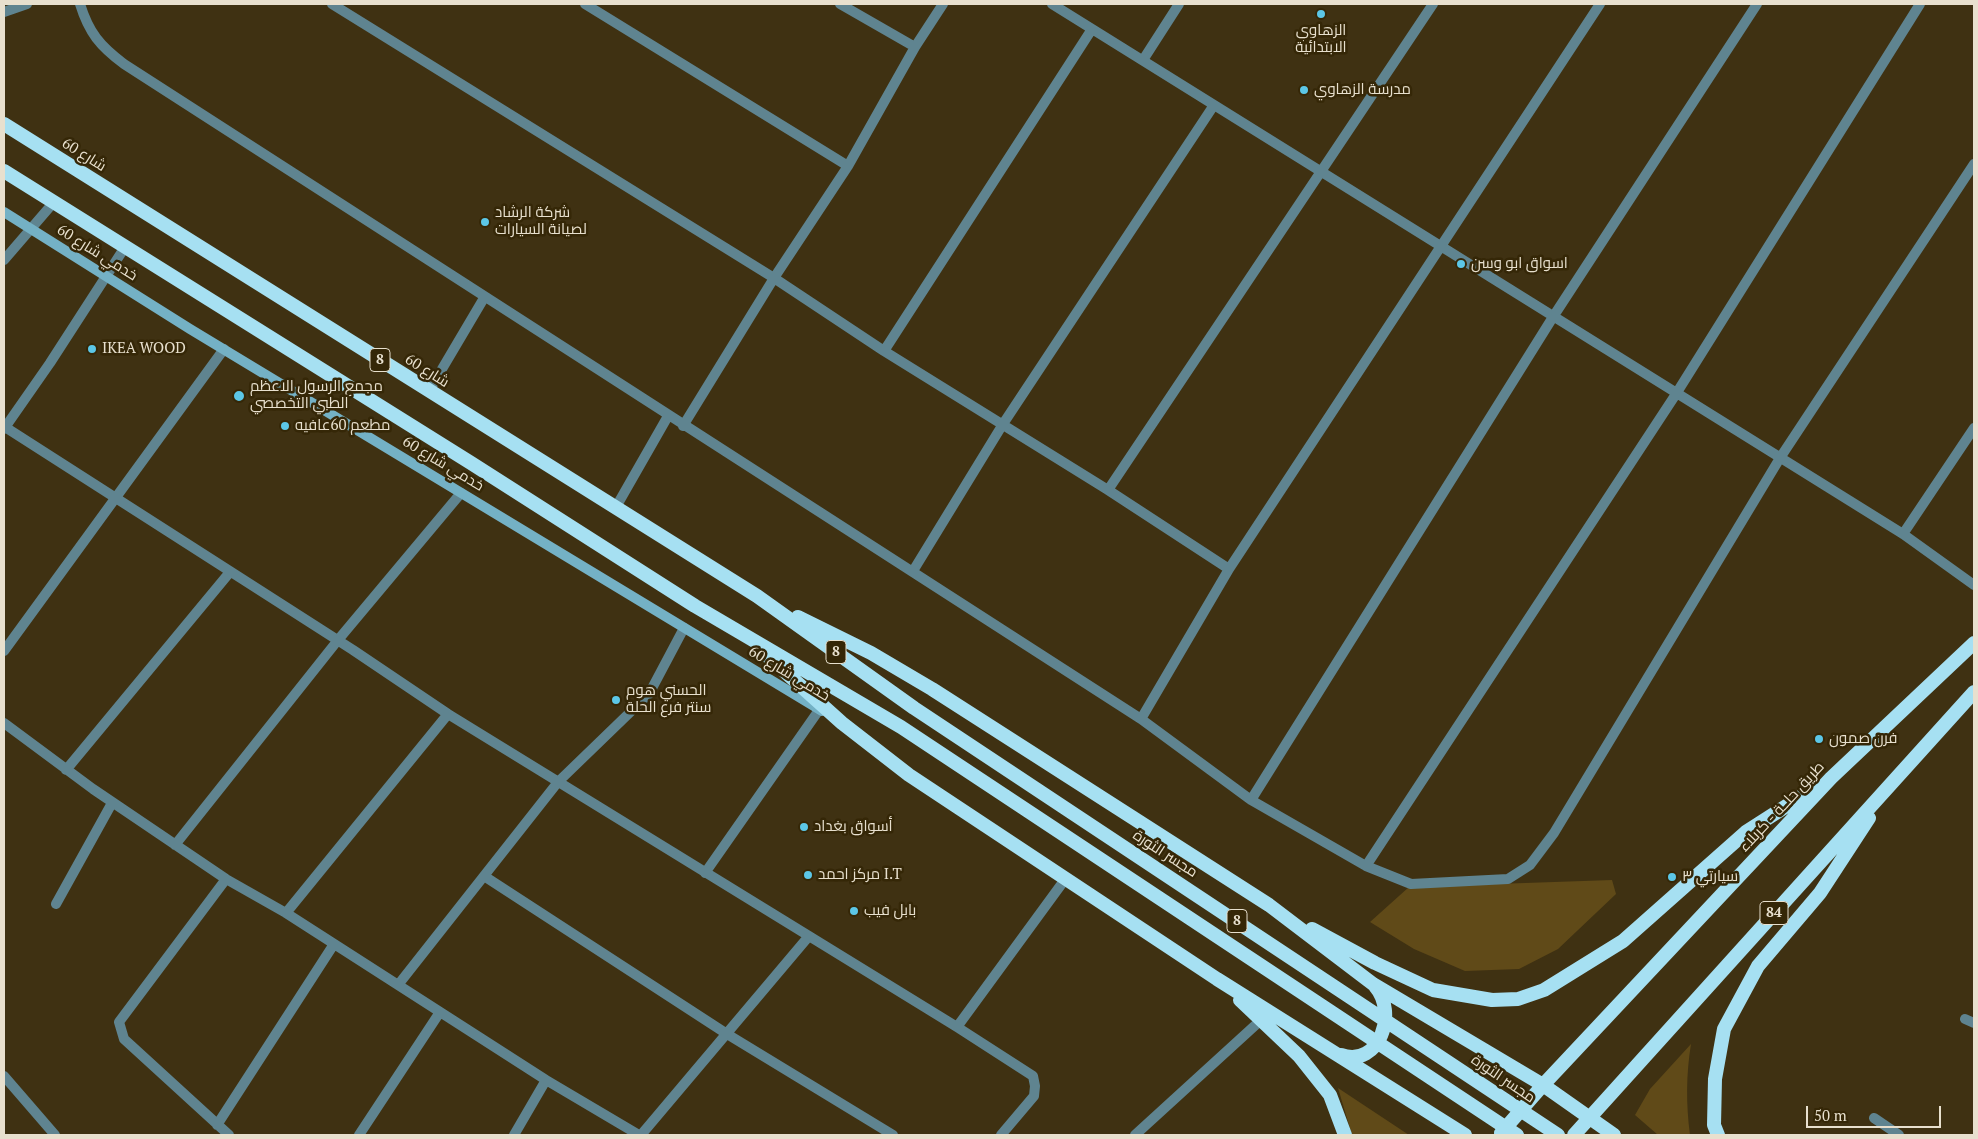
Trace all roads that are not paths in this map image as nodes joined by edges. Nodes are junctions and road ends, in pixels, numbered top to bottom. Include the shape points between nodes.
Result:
1 (27, 4) edge
2 (80, 4) edge
3 (332, 4) edge
4 (585, 4) edge
5 (840, 4) edge
6 (943, 4) edge
7 (1052, 4) edge
8 (1179, 4) edge
9 (1433, 4) edge
10 (1600, 4) edge
11 (1757, 4) edge
12 (1920, 4) edge
13 (7, 10) edge
14 (1092, 28) junction
15 (915, 47) junction
16 (1143, 60) junction
17 (1214, 105) junction
18 (4, 119) edge
19 (9, 127) edge
20 (1974, 164) edge
21 (848, 166) junction
22 (4, 171) edge
23 (1321, 172) junction
24 (54, 202) junction
25 (4, 212) edge
26 (31, 229) junction
27 (1440, 246) junction
28 (125, 247) junction
29 (4, 260) edge
30 (106, 276) junction
31 (774, 278) junction
32 (484, 298) junction
33 (1553, 317) junction
34 (224, 349) junction
35 (884, 351) junction
36 (429, 391) junction
37 (1676, 394) junction
38 (668, 416) junction
39 (1002, 424) junction
40 (683, 426) junction
41 (4, 428) edge
42 (1974, 428) edge
43 (1780, 458) junction
44 (1108, 490) junction
45 (461, 493) junction
46 (115, 498) junction
47 (616, 507) junction
48 (1903, 534) junction
49 (1229, 569) junction
50 (913, 571) junction
51 (230, 572) junction
52 (1974, 585) edge
53 (757, 596) junction
54 (684, 628) junction
55 (740, 632) junction
56 (338, 640) junction
57 (1974, 643) edge
58 (4, 651) edge
59 (1974, 692) edge
60 (819, 710) junction
61 (448, 714) junction
62 (1141, 719) junction
63 (4, 722) edge
64 (842, 723) junction
65 (66, 770) junction
66 (1831, 778) junction
67 (1894, 779) junction
68 (558, 782) junction
69 (1251, 800) junction
70 (112, 803) junction
71 (175, 846) junction
72 (1366, 866) junction
73 (706, 873) junction
74 (484, 876) junction
75 (1066, 878) junction
76 (226, 879) junction
77 (56, 904) dead end
78 (1269, 905) junction
79 (286, 913) junction
80 (809, 936) junction
81 (334, 944) junction
82 (1218, 979) junction
83 (1373, 984) junction
84 (398, 985) junction
85 (440, 1012) junction
86 (1261, 1020) junction
87 (957, 1027) junction
88 (727, 1034) junction
89 (1331, 1050) junction
90 (4, 1076) edge
91 (546, 1080) junction
92 (1543, 1085) junction
93 (1589, 1118) junction
94 (1874, 1118) dead end
95 (217, 1125) junction
96 (55, 1135) edge
97 (229, 1135) edge
98 (359, 1135) edge
99 (514, 1135) edge
100 (640, 1135) edge
101 (893, 1135) edge
102 (1001, 1135) edge
103 (1135, 1135) edge
104 (1345, 1135) edge
105 (1465, 1135) edge
106 (1500, 1135) edge
107 (1517, 1135) edge
108 (1558, 1135) edge
109 (1574, 1135) edge
110 (1614, 1135) edge
111 (1718, 1135) edge
112 (1899, 1135) edge

1 - 13 street
2 - 32 street via 90,30 103,48 124,64
3 - 31 street
4 - 21 street
5 - 15 street
6 - 15 street
7 - 14 street
8 - 16 street
9 - 23 street
10 - 27 street
11 - 33 street
12 - 37 street
14 - 16 street
14 - 35 street
15 - 21 street
16 - 17 street
17 - 23 street
17 - 39 street
18 - 19 street
19 - 36 highway, شارع 60 / 8
20 - 43 street
21 - 31 street
22 - 24 highway, 8
23 - 27 street
23 - 44 street
24 - 26 street
24 - 28 highway, 8
25 - 26 main road, خدمي شارع 60
26 - 29 street
26 - 30 main road, خدمي شارع 60
27 - 33 street
27 - 49 street
28 - 30 street
28 - 55 highway, 8
30 - 34 main road, خدمي شارع 60
30 - 41 street
31 - 35 street
31 - 40 street
32 - 36 street
32 - 38 street
33 - 37 street
33 - 69 street
34 - 45 main road, خدمي شارع 60
34 - 46 street
35 - 39 street
36 - 47 highway, شارع 60 / 8
37 - 43 street
37 - 72 street
38 - 40 street
38 - 47 street
39 - 44 street
39 - 50 street
40 - 50 street
41 - 46 street
42 - 48 street
43 - 48 street
43 - 72 street via 1554,834 1530,865 1508,879 1411,884
44 - 49 street
45 - 54 main road, خدمي شارع 60
45 - 56 street
46 - 51 street
46 - 58 street
47 - 53 highway, شارع 60 / 8
48 - 52 street
49 - 62 street
50 - 62 street
51 - 56 street
51 - 65 street
53 - 78 highway via 871,653 932,688
53 - 108 highway, مجسر الثورة / 8 via 914,708
54 - 60 main road, خدمي شارع 60
54 - 68 street via 649,694
55 - 64 highway
55 - 107 highway, 8 via 901,727
56 - 61 street
56 - 71 street
57 - 66 highway, طريق حلــة - كربلاء
59 - 67 highway, 84
60 - 64 main road, خدمي شارع 60
60 - 73 street
61 - 68 street
61 - 79 street
62 - 69 street
63 - 65 street
64 - 75 highway via 909,774
65 - 70 street
66 - 78 highway via 1746,832 1623,941 1544,990 1518,999 1492,1000 1433,990
66 - 92 highway, طريق حلــة - كربلاء
67 - 93 highway, 84
67 - 111 highway via 1820,893 1758,966 1724,1029 1715,1079 1714,1125
68 - 73 street
68 - 74 street
69 - 72 street
70 - 71 street
70 - 77 street
71 - 76 street
73 - 80 street
74 - 84 street
74 - 88 street
75 - 82 highway
75 - 87 street
76 - 79 street
76 - 95 street via 119,1022 124,1039
78 - 83 highway
79 - 81 street
80 - 87 street
80 - 88 street
81 - 84 street
81 - 95 street
82 - 86 highway
82 - 89 highway
83 - 89 highway via 1386,1008 1382,1035 1370,1050 1352,1058
83 - 92 highway
84 - 85 street
85 - 91 street
85 - 98 street
86 - 103 street
86 - 104 highway via 1299,1056 1330,1095
87 - 102 street via 1033,1076 1034,1096
88 - 100 street
88 - 101 street
89 - 105 highway
90 - 96 street
91 - 99 street
91 - 100 street
92 - 93 highway
92 - 106 highway, طريق حلــة - كربلاء
93 - 109 highway, 84
93 - 110 highway
94 - 112 street
95 - 97 street

